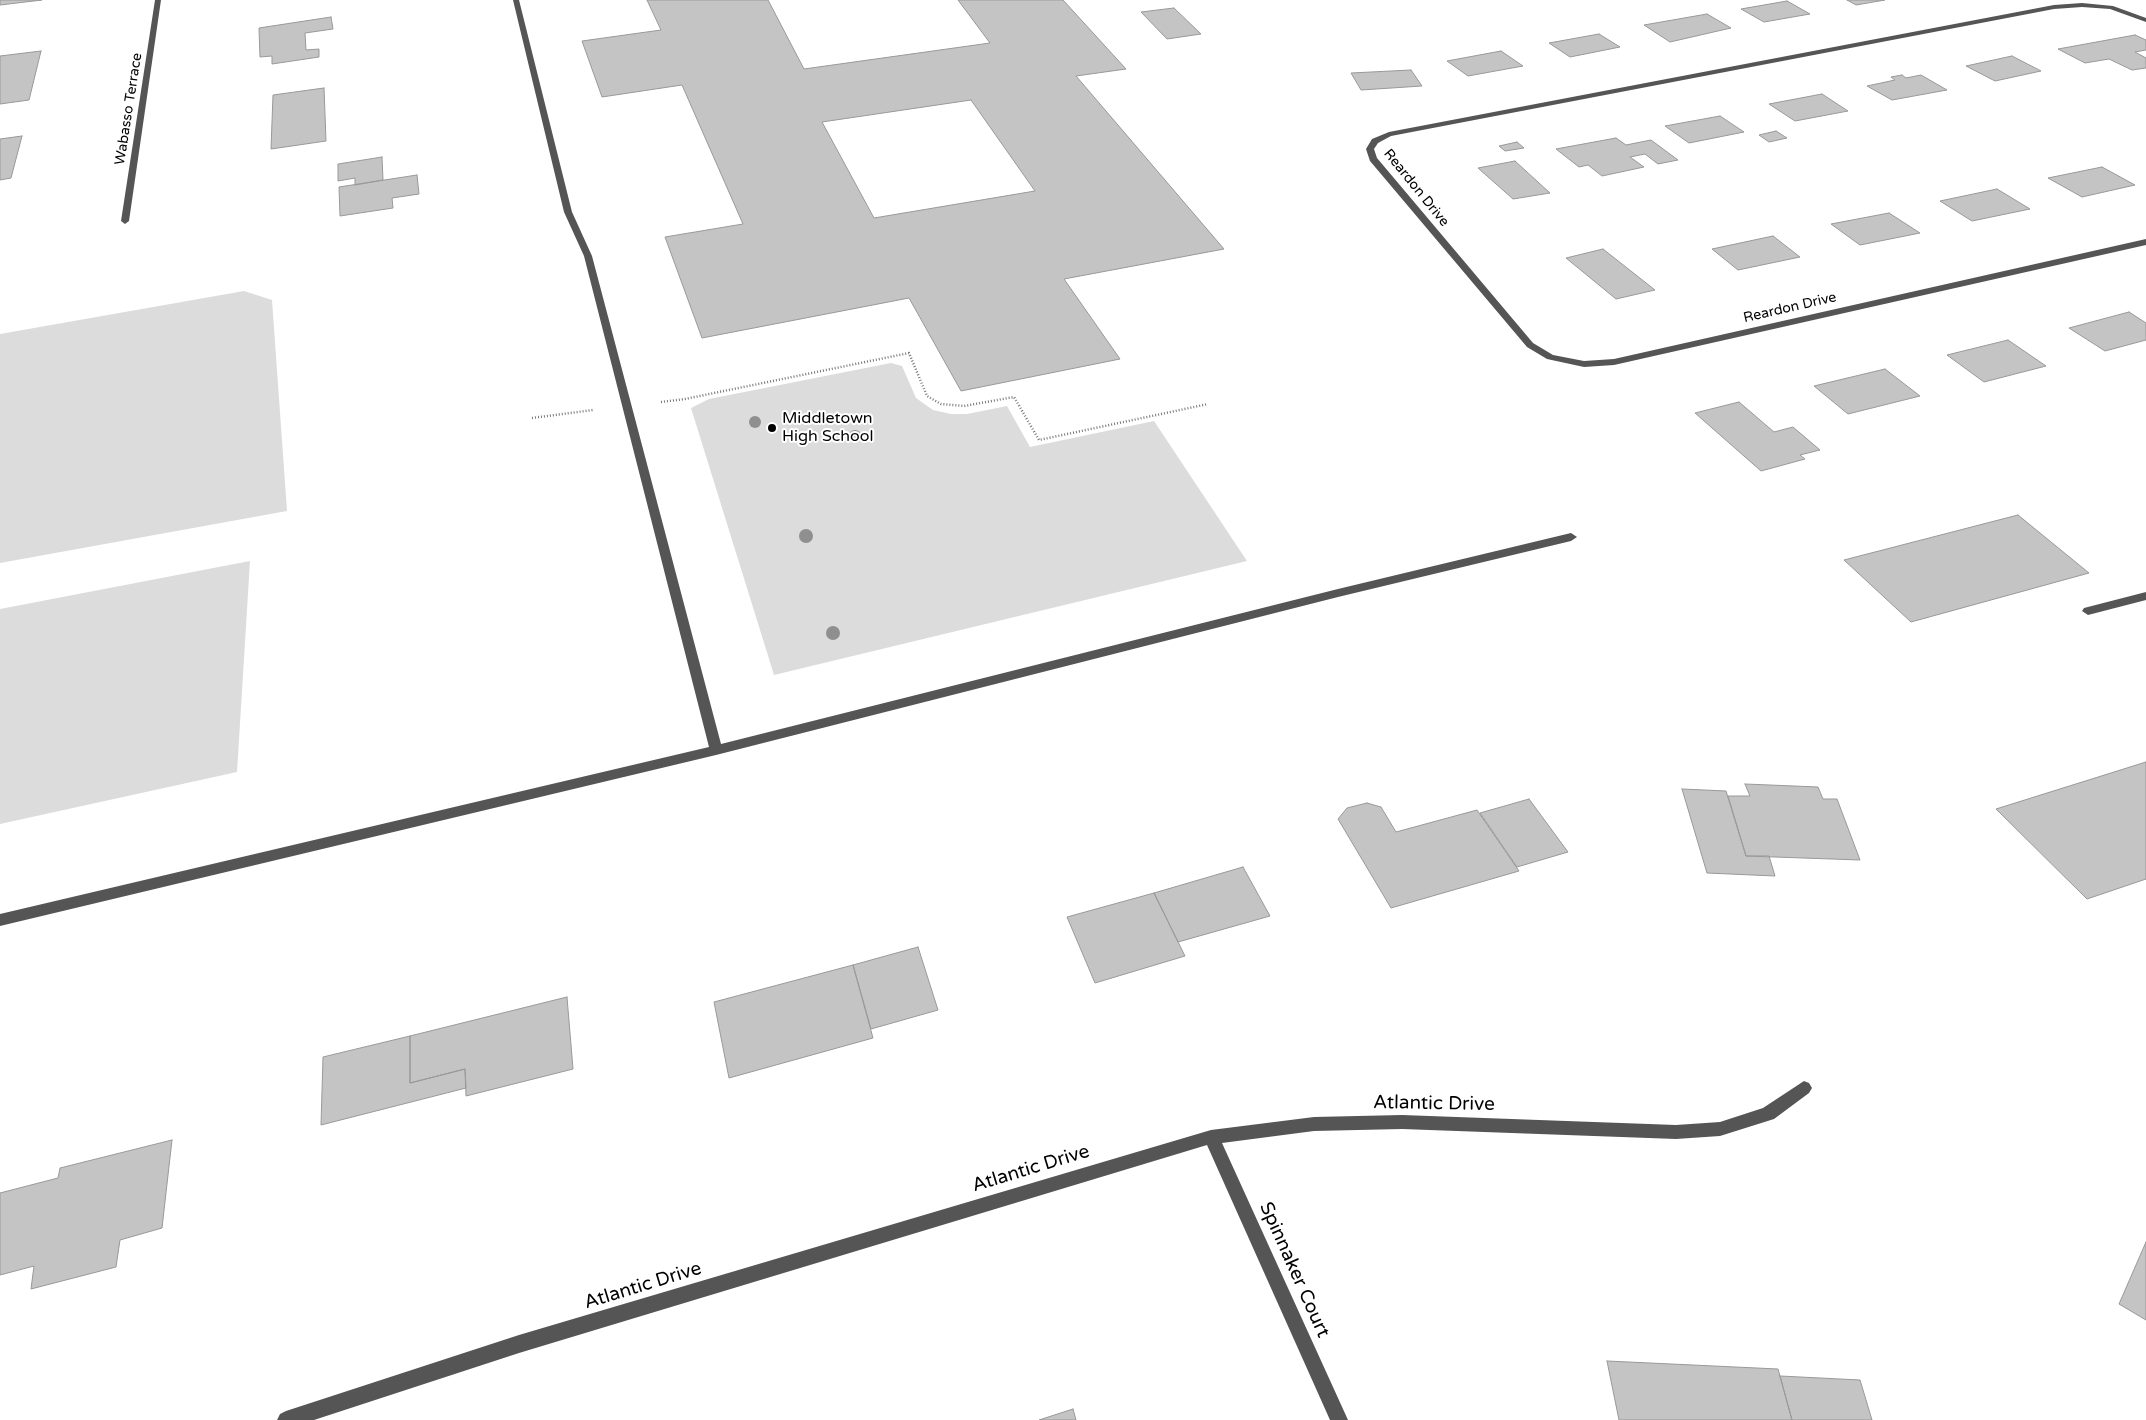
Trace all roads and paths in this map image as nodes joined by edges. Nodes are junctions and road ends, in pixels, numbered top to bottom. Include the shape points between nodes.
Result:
1 (158, 0) edge
2 (516, 0) edge
3 (2146, 20) edge
4 (125, 221) dead end
5 (2146, 242) edge
6 (1208, 404) dead end
7 (628, 406) junction
8 (532, 418) dead end
9 (1570, 537) dead end
10 (2146, 596) edge
11 (2088, 611) dead end
12 (716, 750) junction
13 (0, 920) edge
14 (1804, 1088) dead end
15 (1211, 1137) junction
16 (286, 1420) edge
17 (1339, 1420) edge

1 - 4 street, Wabasso Terrace
2 - 7 street via 568,212 588,256
3 - 5 street, Reardon Drive via 2111,7 2082,4 2054,7 1389,134 1375,141 1370,149 1373,159 1530,345 1550,357 1584,364 1614,362
6 - 7 path via 1038,440 1014,397 964,406 942,404 927,396 909,353 685,399
7 - 8 path
7 - 12 street
9 - 12 street
10 - 11 street
12 - 13 street
14 - 15 street, Atlantic Drive via 1768,1114 1720,1129 1676,1132 1402,1122 1314,1124
15 - 16 street, Atlantic Drive via 519,1344
15 - 17 street, Spinnaker Court

